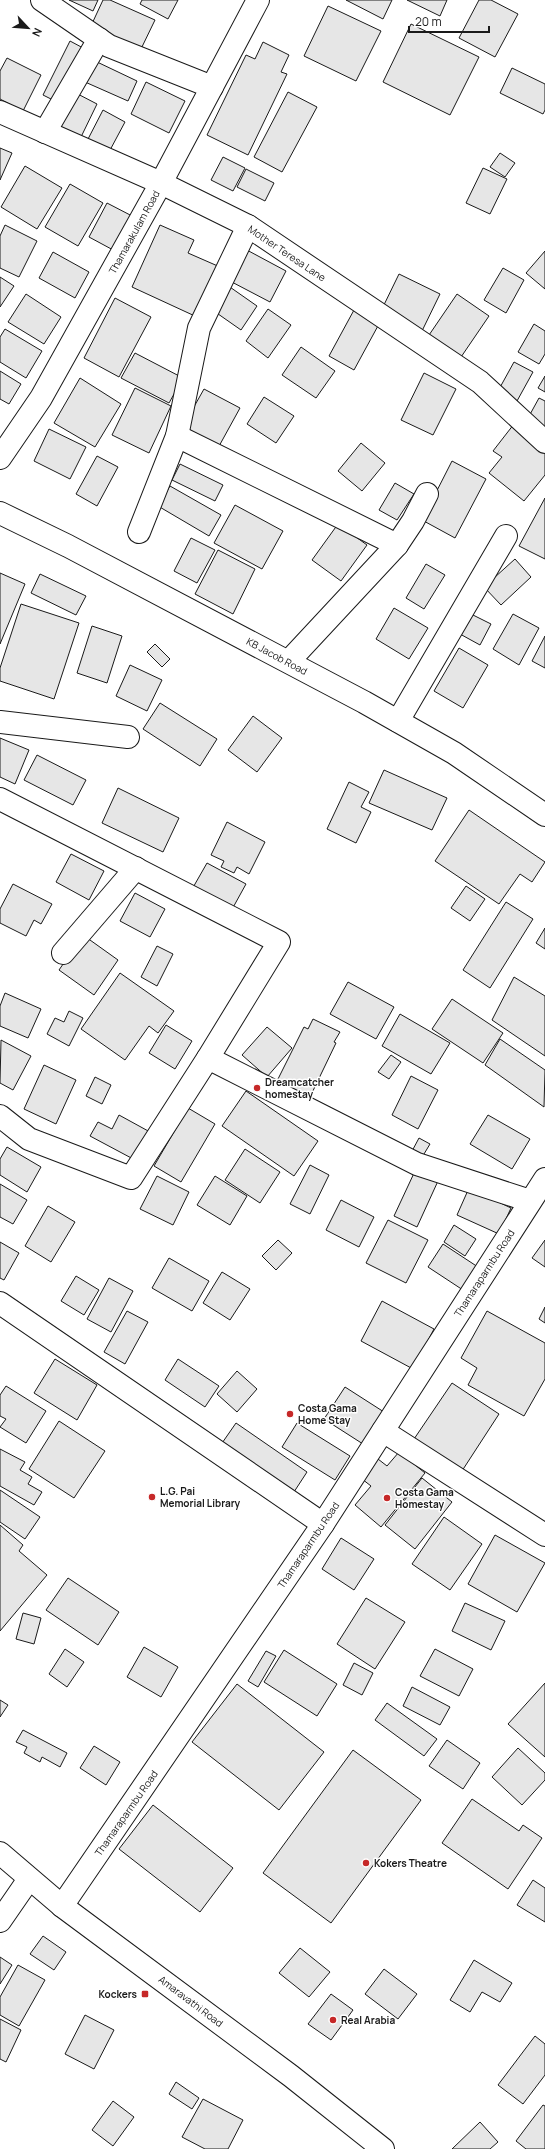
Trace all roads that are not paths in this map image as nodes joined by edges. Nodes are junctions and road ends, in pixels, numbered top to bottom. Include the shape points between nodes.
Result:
1 (42, 0) edge
2 (258, 0) edge
3 (99, 39) junction
4 (212, 87) junction
5 (0, 112) edge
6 (45, 132) junction
7 (161, 183) junction
8 (248, 226) junction
9 (177, 436) junction
10 (545, 442) edge
11 (0, 458) edge
12 (427, 494) dead end
13 (0, 513) edge
14 (139, 532) dead end
15 (506, 536) dead end
16 (397, 545) junction
17 (289, 662) junction
18 (398, 721) junction
19 (0, 722) edge
20 (128, 737) dead end
21 (0, 799) edge
22 (545, 815) edge
23 (136, 868) junction
24 (63, 953) dead end
25 (208, 1058) junction
26 (0, 1116) edge
27 (545, 1179) edge
28 (530, 1201) junction
29 (0, 1303) edge
30 (383, 1431) junction
31 (323, 1524) junction
32 (545, 1535) edge
33 (0, 1853) edge
34 (29, 1879) junction
35 (62, 1906) junction
36 (0, 1921) edge
37 (383, 2149) edge

1 - 3 street
2 - 4 street, Thamarakulam Road
3 - 4 street via 109,46
3 - 6 street
4 - 7 street, Thamarakulam Road
5 - 6 street, Mother Teresa Lane
6 - 7 street, Mother Teresa Lane
7 - 8 street, Mother Teresa Lane
7 - 11 street, Thamarakulam Road via 41,398
8 - 9 street via 199,328
8 - 10 street, Mother Teresa Lane via 480,382
9 - 14 street
9 - 16 street
12 - 16 street
13 - 17 street, KB Jacob Road
15 - 18 street
16 - 17 street
17 - 18 street, KB Jacob Road
18 - 22 street, KB Jacob Road via 454,753
19 - 20 street
21 - 23 street
23 - 24 street
23 - 25 street via 279,942
25 - 26 street via 131,1178 29,1139
25 - 28 street via 417,1164
27 - 28 street, Thamaraparmbu Road
28 - 30 street, Thamaraparmbu Road
29 - 31 street
30 - 31 street, Thamaraparmbu Road
30 - 32 street
31 - 35 street, Thamaraparmbu Road
33 - 34 street, Amaravathi Road
34 - 35 street, Amaravathi Road
34 - 36 street
35 - 37 street, Amaravathi Road via 291,2076

